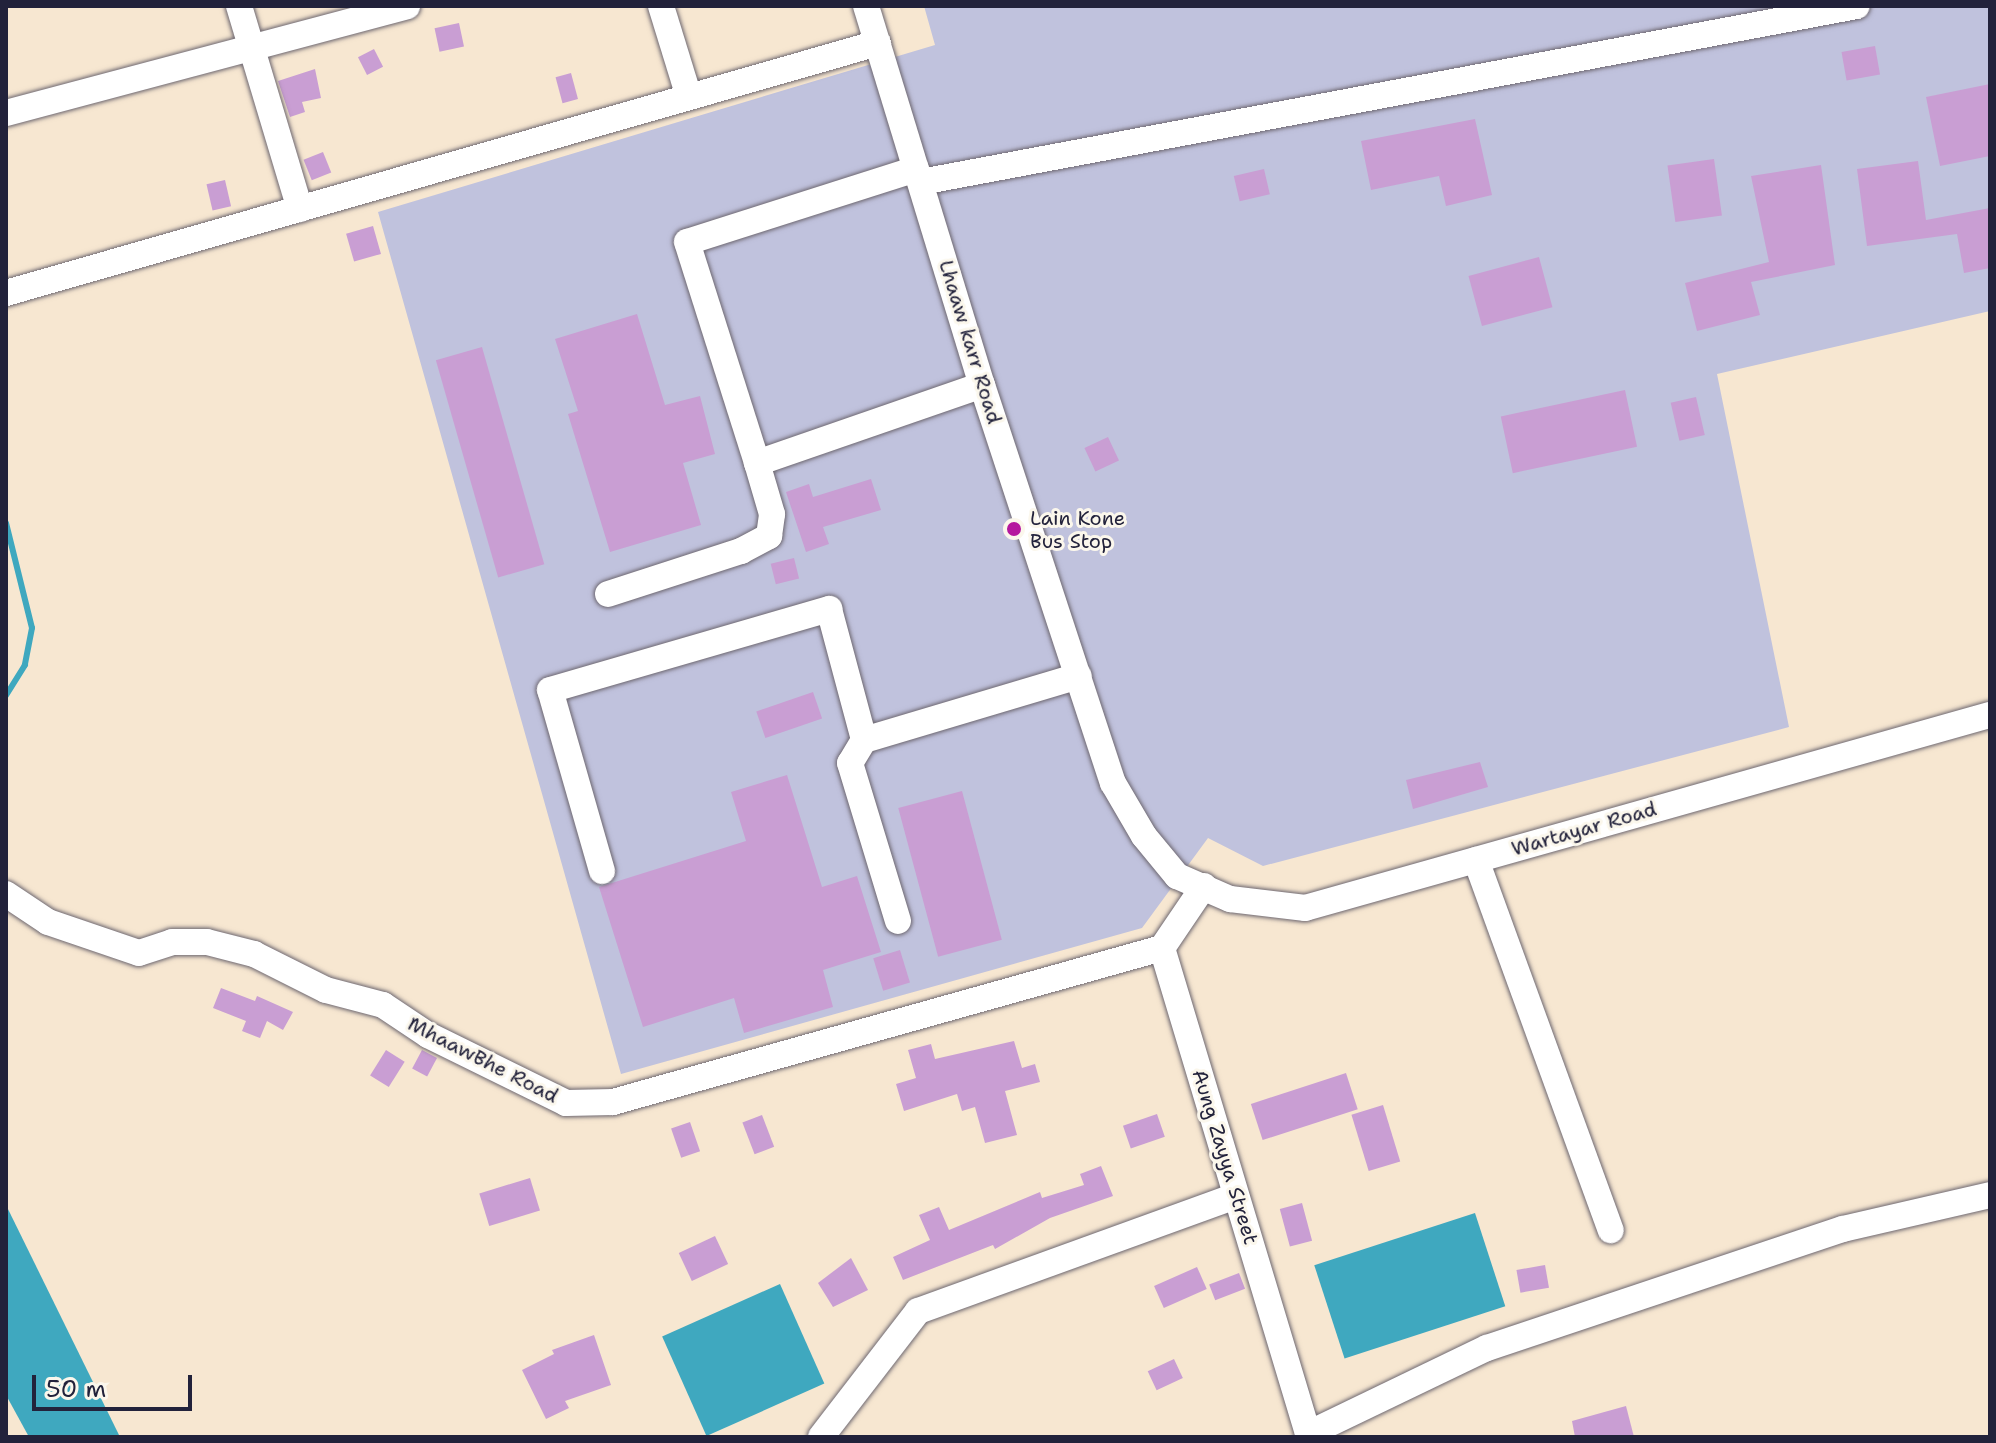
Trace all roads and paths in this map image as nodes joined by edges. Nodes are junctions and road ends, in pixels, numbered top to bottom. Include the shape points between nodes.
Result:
1 (239, 6) edge
2 (407, 6) edge
3 (661, 6) edge
4 (866, 6) edge
5 (1857, 6) edge
6 (878, 43) junction
7 (251, 48) junction
8 (689, 97) junction
9 (6, 113) edge
10 (919, 176) junction
11 (300, 209) junction
12 (6, 293) edge
13 (982, 385) junction
14 (757, 463) junction
15 (608, 594) dead end
16 (1079, 676) junction
17 (1990, 715) edge
18 (864, 740) junction
19 (1476, 860) junction
20 (602, 871) dead end
21 (1177, 876) joint
22 (1204, 886) junction
23 (6, 894) edge
24 (898, 921) dead end
25 (1162, 948) junction
26 (1990, 1195) edge
27 (1236, 1196) junction
28 (1611, 1230) dead end
29 (1309, 1436) edge
30 (821, 1437) edge

1 - 7 street
2 - 7 street
3 - 8 street
4 - 6 street, Lhaaw karr Road
5 - 10 street
6 - 8 street
6 - 10 street, Lhaaw karr Road
7 - 9 street
7 - 11 street
8 - 11 street
10 - 13 street, Lhaaw karr Road
10 - 14 street via 687,242
11 - 12 street
13 - 14 street
13 - 16 street, Lhaaw karr Road
14 - 15 street via 772,514 769,536 741,551
16 - 18 street
16 - 21 street, Lhaaw karr Road via 1113,783 1144,836
17 - 19 street, Wartayar Road
18 - 20 street via 829,609 550,690
18 - 24 street via 850,763
19 - 22 street, Wartayar Road via 1305,908 1230,899
19 - 28 street
21 - 22 street, Wartayar Road
22 - 25 street
23 - 25 street, MhaawBhe Road via 48,922 139,953 172,942 207,942 254,954 326,990 383,1005 428,1035 566,1103 613,1102
25 - 27 street, Aung Zayya Street
26 - 29 street via 1843,1229 1487,1348
27 - 29 street, Aung Zayya Street
27 - 30 street via 918,1311

